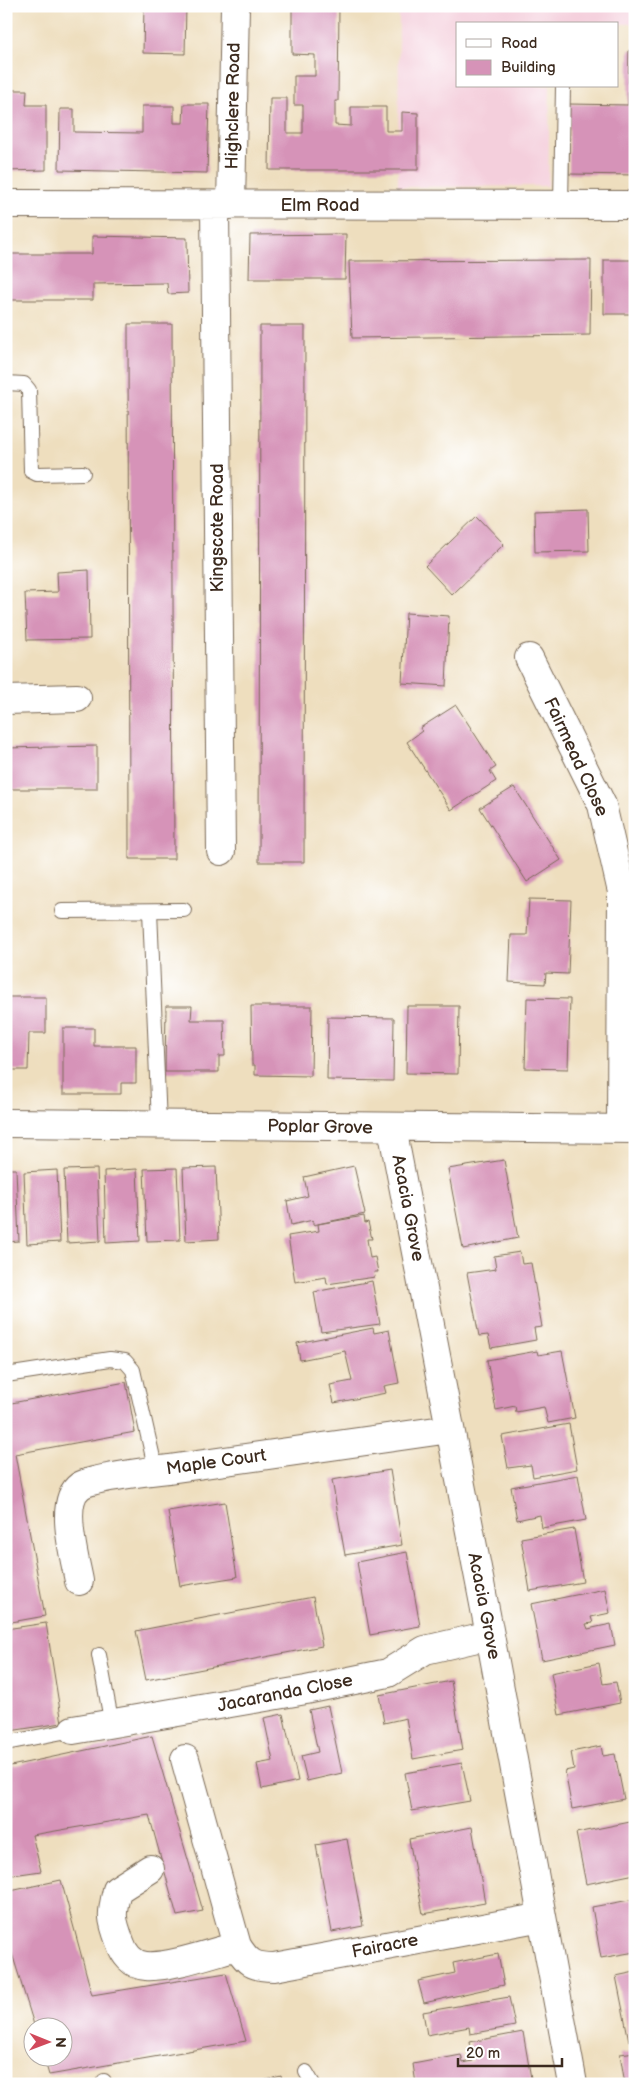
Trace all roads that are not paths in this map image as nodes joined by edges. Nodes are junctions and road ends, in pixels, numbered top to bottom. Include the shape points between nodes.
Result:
1 (235, 6) edge
2 (563, 88) edge
3 (6, 204) edge
4 (561, 205) junction
5 (635, 205) edge
6 (223, 206) junction
7 (6, 383) edge
8 (83, 473) dead end
9 (529, 658) dead end
10 (78, 698) dead end
11 (6, 700) edge
12 (221, 850) dead end
13 (184, 910) dead end
14 (62, 911) dead end
15 (150, 911) junction
16 (6, 1123) edge
17 (159, 1124) junction
18 (392, 1128) junction
19 (628, 1129) edge
20 (6, 1375) edge
21 (450, 1429) junction
22 (156, 1471) junction
23 (79, 1581) dead end
24 (490, 1635) junction
25 (99, 1655) dead end
26 (112, 1725) junction
27 (73, 1730) joint
28 (6, 1743) edge
29 (185, 1759) dead end
30 (150, 1870) dead end
31 (542, 1916) junction
32 (237, 1946) junction
33 (573, 2084) edge

1 - 6 street, Highclere Road
2 - 4 lane
3 - 6 street, Elm Road
4 - 5 street, Elm Road
4 - 6 street, Elm Road
6 - 12 street, Kingscote Road
7 - 8 lane via 24,384 29,390 32,471 37,474
9 - 19 street, Fairmead Close via 602,805 622,892
10 - 11 street
13 - 15 lane
14 - 15 lane
15 - 17 lane
16 - 17 street, Poplar Grove
17 - 18 street, Poplar Grove
18 - 19 street, Poplar Grove
18 - 21 street, Acacia Grove
20 - 22 lane via 110,1359 125,1361 133,1370
21 - 22 street, Maple Court
21 - 24 street, Acacia Grove
22 - 23 street, Maple Court via 80,1486 70,1500 68,1523
24 - 26 street, Jacaranda Close via 425,1650 388,1673
24 - 31 street, Acacia Grove
25 - 26 lane
26 - 27 street, Jacaranda Close
27 - 28 lane
29 - 32 street, Fairacre
30 - 32 street via 117,1890 111,1915 124,1954 132,1961 146,1966 162,1964
31 - 32 street, Fairacre via 274,1966 261,1967 247,1961
31 - 33 street, Acacia Grove

